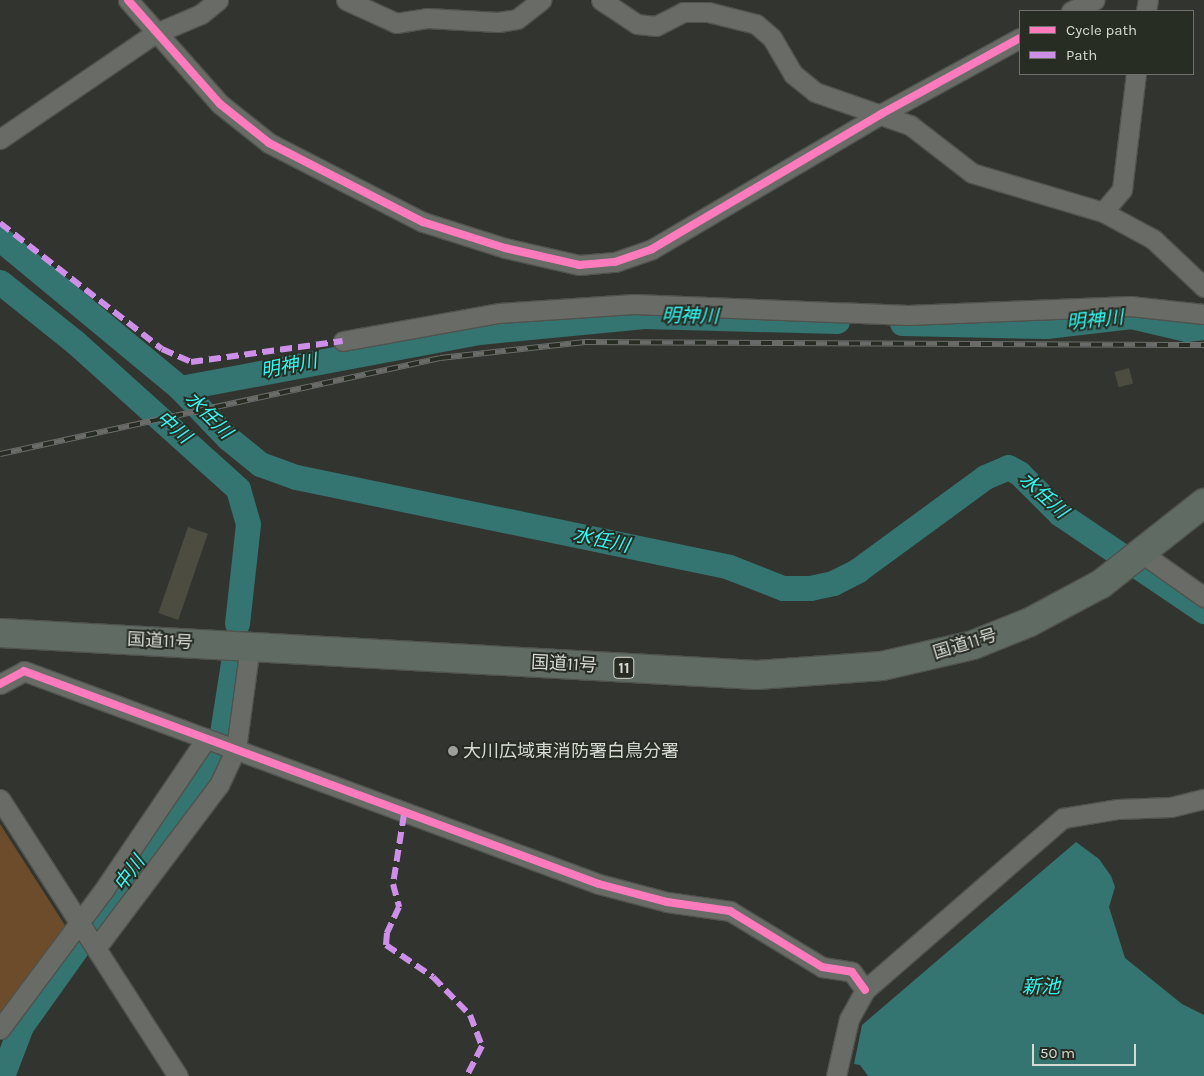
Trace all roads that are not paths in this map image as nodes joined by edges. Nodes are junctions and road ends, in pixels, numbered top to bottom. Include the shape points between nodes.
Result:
1 (128, 0) edge
2 (218, 0) edge
3 (346, 0) edge
4 (541, 0) edge
5 (601, 0) edge
6 (1095, 0) edge
7 (1073, 10) edge
8 (154, 34) junction
9 (1019, 39) edge
10 (1136, 75) edge
11 (881, 114) junction
12 (0, 139) edge
13 (1103, 212) junction
14 (1204, 287) edge
15 (1204, 298) edge
16 (1196, 314) edge
17 (343, 340) dead end
18 (1204, 503) edge
19 (1143, 554) junction
20 (1204, 596) edge
21 (0, 633) edge
22 (250, 646) junction
23 (0, 684) edge
24 (206, 739) junction
25 (233, 748) junction
26 (0, 798) edge
27 (1204, 800) edge
28 (79, 921) junction
29 (96, 948) junction
30 (865, 990) junction
31 (0, 1029) edge
32 (178, 1076) edge
33 (836, 1076) edge

1 - 8 street
2 - 8 street via 201,14
3 - 4 street via 396,24 427,18 498,22 517,19
5 - 11 street via 637,24 656,26 683,12 708,12 756,24 772,38 793,74 815,92
6 - 7 street
8 - 11 street via 220,104 285,152 423,222 505,248 580,265 616,262 652,249
8 - 12 street
9 - 11 street
10 - 13 street via 1122,189
11 - 13 street via 910,125 972,173
13 - 14 street via 1154,239
15 - 16 street
16 - 17 street via 1130,306 908,315 634,304 499,313
18 - 19 highway, 国道11号 / 11
19 - 20 street
19 - 22 highway, 国道11号 / 11 via 1101,584 1030,622 973,645 882,666 756,676
21 - 22 highway, 国道11号 / 11
22 - 25 street
23 - 24 street via 24,671
24 - 25 street
24 - 28 street via 191,766
25 - 29 street via 219,785
25 - 30 street via 599,884 667,902 730,911 822,967 852,972
26 - 28 street
27 - 30 street via 1171,807 1099,810 1063,818
28 - 29 street
28 - 31 street
29 - 32 street
30 - 33 street via 849,1019

